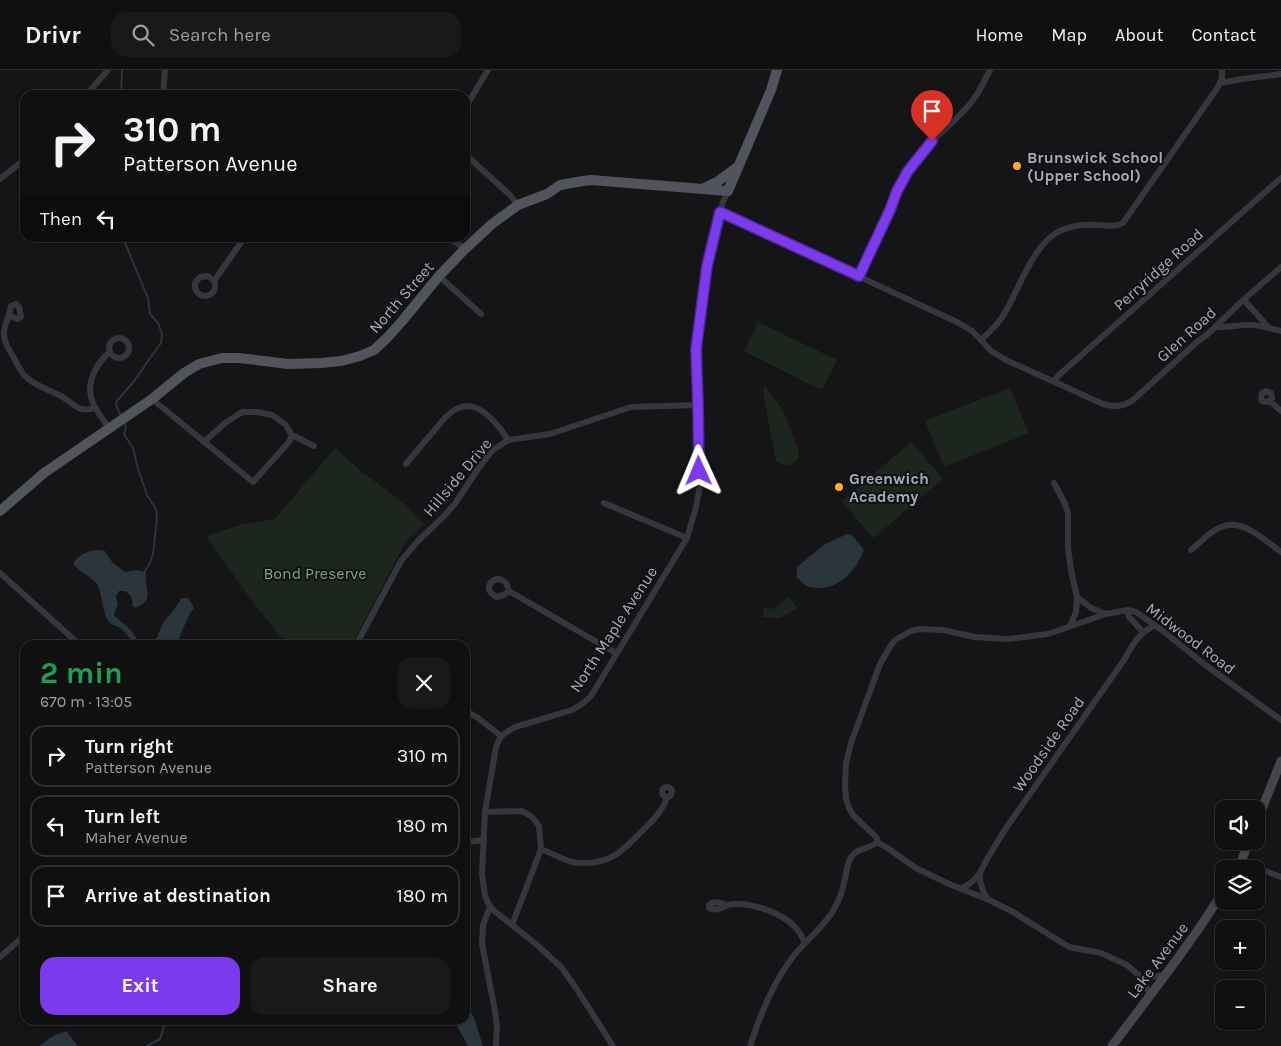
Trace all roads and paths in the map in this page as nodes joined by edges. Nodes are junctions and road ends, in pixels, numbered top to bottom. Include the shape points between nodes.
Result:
1 (108, 70) edge
2 (165, 70) edge
3 (488, 70) edge
4 (777, 70) edge
5 (990, 70) edge
6 (1222, 70) edge
7 (1281, 74) edge
8 (1220, 83) junction
9 (90, 90) edge
10 (164, 90) edge
11 (470, 100) edge
12 (470, 159) edge
13 (20, 163) edge
14 (739, 166) junction
15 (1281, 178) edge
16 (0, 179) edge
17 (703, 188) junction
18 (728, 191) junction
19 (518, 205) junction
20 (720, 212) junction
21 (241, 242) edge
22 (455, 242) edge
23 (465, 249) junction
24 (1281, 267) edge
25 (438, 276) junction
26 (859, 276) junction
27 (214, 281) dead end
28 (1244, 300) junction
29 (481, 314) dead end
30 (10, 316) dead end
31 (1216, 327) junction
32 (1268, 327) junction
33 (1281, 331) edge
34 (981, 340) junction
35 (110, 352) dead end
36 (1054, 381) junction
37 (152, 399) junction
38 (1270, 401) dead end
39 (698, 405) junction
40 (96, 408) junction
41 (1281, 411) edge
42 (109, 428) junction
43 (292, 435) junction
44 (508, 440) junction
45 (204, 442) junction
46 (314, 446) dead end
47 (406, 464) dead end
48 (1054, 483) dead end
49 (604, 504) dead end
50 (0, 511) edge
51 (687, 538) junction
52 (1191, 550) dead end
53 (1281, 552) edge
54 (0, 573) edge
55 (509, 591) dead end
56 (1077, 597) junction
57 (1126, 610) junction
58 (1106, 614) junction
59 (1156, 625) junction
60 (1070, 626) junction
61 (1143, 632) junction
62 (74, 640) edge
63 (359, 640) edge
64 (616, 653) junction
65 (470, 713) edge
66 (1281, 720) edge
67 (501, 736) junction
68 (1281, 761) edge
69 (666, 797) dead end
70 (1265, 801) edge
71 (485, 812) junction
72 (484, 840) junction
73 (470, 841) edge
74 (877, 842) junction
75 (541, 849) junction
76 (1265, 872) edge
77 (980, 873) junction
78 (1281, 877) edge
79 (961, 889) junction
80 (989, 900) junction
81 (1215, 904) edge
82 (726, 905) dead end
83 (490, 907) junction
84 (512, 925) junction
85 (20, 939) edge
86 (805, 943) junction
87 (0, 957) edge
88 (1166, 975) junction
89 (1142, 978) junction
90 (1150, 995) junction
91 (496, 1046) edge
92 (613, 1046) edge
93 (750, 1046) edge
94 (1112, 1046) edge

1 - 9 street
2 - 10 street
3 - 11 street
4 - 14 main road
5 - 26 street via 970,104 932,141 908,171
6 - 8 street
7 - 8 street
8 - 34 street via 1123,223 1115,226 1079,225 1055,233 1042,246 1000,322
12 - 19 street
13 - 16 street
14 - 17 main road
14 - 18 main road
15 - 36 street, Perryridge Road
17 - 18 main road, North Street
17 - 19 main road, North Street via 583,181 560,186
18 - 20 street, North Maple Avenue
19 - 23 main road, North Street
20 - 26 street
20 - 39 street, North Maple Avenue via 707,266 696,349
21 - 27 street
22 - 23 street
23 - 25 main road, North Street
24 - 28 street, Glen Road
25 - 29 street
25 - 37 main road, North Street via 374,350 341,361 321,363 288,364 222,358 199,364
26 - 34 street via 959,323
28 - 31 street, Glen Road
28 - 32 street
30 - 40 street via 4,333 7,347 25,376 80,409
31 - 32 street
31 - 36 street, Glen Road via 1124,406 1102,404
32 - 33 street
34 - 36 street via 1001,357
35 - 40 street via 92,377 90,396
37 - 42 main road, North Street
37 - 45 street
38 - 41 street
39 - 44 street, Hillside Drive via 630,407 550,434
39 - 51 street, North Maple Avenue via 700,485
40 - 42 street
42 - 50 main road, North Street via 44,473
43 - 45 street via 285,424 272,414 242,412
43 - 45 street via 253,482
43 - 46 street
44 - 47 street via 483,411 470,406 458,407 448,414
44 - 63 street, Hillside Drive via 494,450 454,505 401,561
48 - 56 street via 1068,514 1070,567
49 - 51 street
51 - 64 street, North Maple Avenue
52 - 53 street via 1217,529 1236,524
54 - 62 street
55 - 64 street
56 - 58 street
56 - 60 street via 1076,612
57 - 58 street, Midwood Road
57 - 59 street, Midwood Road via 1136,612
57 - 61 street
58 - 60 street, Midwood Road
59 - 61 street, Woodside Road
59 - 66 street, Midwood Road
60 - 74 street, Midwood Road via 1048,634 1007,640 919,629 910,630 891,645 880,664 850,743 845,776 849,808
61 - 77 street, Woodside Road via 1006,828
64 - 67 street, North Maple Avenue via 591,696 582,704 515,727
65 - 67 street
67 - 71 street via 496,747
68 - 70 main road
69 - 75 street via 659,814 615,856 592,863 574,863
71 - 72 street
71 - 75 street via 522,811 532,817 539,826
72 - 73 street
72 - 83 street via 483,888
74 - 79 street, Midwood Road via 916,868
74 - 86 street via 860,849 852,857 830,916
75 - 84 street
76 - 78 street
77 - 79 street, Woodside Road
77 - 80 street via 980,881
79 - 80 street, Midwood Road
80 - 89 street, Midwood Road via 1069,947 1101,953 1127,965
81 - 88 main road, Lake Avenue
82 - 86 street via 743,904 777,914 796,927
83 - 84 street
83 - 91 street via 482,939 495,1011
84 - 92 street via 561,967
85 - 87 street
86 - 93 street via 774,986
88 - 89 street
88 - 90 main road, Lake Avenue
89 - 90 street
90 - 94 main road, Lake Avenue

